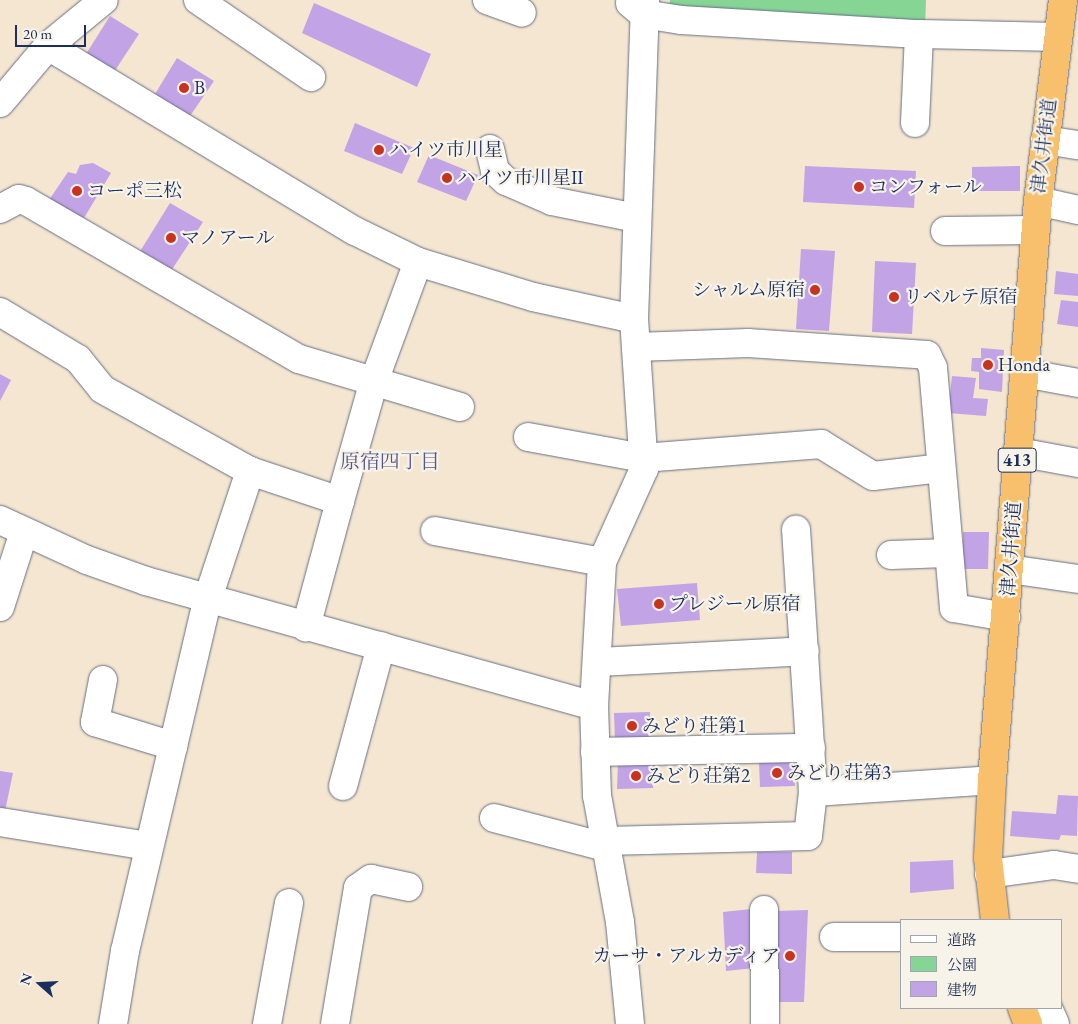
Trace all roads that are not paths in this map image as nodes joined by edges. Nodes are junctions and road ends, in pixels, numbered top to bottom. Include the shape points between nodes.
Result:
1 (104, 0) edge
2 (198, 0) edge
3 (487, 0) edge
4 (1063, 0) edge
5 (638, 5) edge
6 (522, 13) dead end
7 (918, 34) junction
8 (1058, 37) junction
9 (48, 46) junction
10 (311, 78) dead end
11 (0, 103) edge
12 (915, 123) dead end
13 (1045, 140) junction
14 (1078, 145) edge
15 (490, 149) dead end
16 (1038, 202) junction
17 (0, 209) edge
18 (1078, 210) edge
19 (636, 218) junction
20 (1036, 230) junction
21 (945, 231) dead end
22 (418, 262) junction
23 (0, 312) edge
24 (634, 319) junction
25 (636, 346) junction
26 (1024, 373) junction
27 (1078, 383) edge
28 (373, 384) junction
29 (460, 407) dead end
30 (528, 437) dead end
31 (1018, 452) junction
32 (643, 458) junction
33 (1078, 463) edge
34 (941, 468) junction
35 (250, 471) junction
36 (340, 501) junction
37 (0, 520) edge
38 (796, 530) dead end
39 (435, 531) dead end
40 (24, 532) junction
41 (948, 552) junction
42 (892, 555) dead end
43 (602, 562) junction
44 (1009, 569) junction
45 (1078, 579) edge
46 (208, 598) junction
47 (0, 607) edge
48 (1006, 617) junction
49 (306, 627) junction
50 (381, 646) junction
51 (805, 651) junction
52 (598, 662) junction
53 (103, 680) dead end
54 (594, 706) junction
55 (173, 746) junction
56 (811, 748) junction
57 (595, 752) junction
58 (992, 780) junction
59 (343, 786) dead end
60 (813, 792) junction
61 (494, 818) dead end
62 (0, 822) edge
63 (605, 844) junction
64 (148, 846) junction
65 (1078, 869) edge
66 (989, 874) junction
67 (408, 887) dead end
68 (289, 903) dead end
69 (764, 910) dead end
70 (996, 919) edge
71 (834, 937) dead end
72 (900, 937) edge
73 (1028, 1015) edge
74 (113, 1024) edge
75 (267, 1024) edge
76 (335, 1024) edge
77 (630, 1024) edge
78 (766, 1024) edge
79 (1055, 1024) edge

1 - 9 street
2 - 10 street
3 - 6 street
4 - 8 highway, 津久井街道 / 413
5 - 7 street via 681,20
5 - 19 street
7 - 8 street
7 - 12 street
8 - 13 highway, 津久井街道 / 413
9 - 11 street
9 - 22 street via 355,231
13 - 14 street
13 - 16 highway, 津久井街道 / 413
15 - 19 street via 498,176 515,185 552,201
16 - 18 street
16 - 20 highway, 津久井街道 / 413
17 - 28 street via 19,199 26,201 300,359
19 - 24 street
20 - 21 street
20 - 26 highway, 津久井街道 / 413
22 - 24 street via 533,297
22 - 28 street
23 - 35 street via 78,359 102,389
24 - 25 street
25 - 32 street
25 - 34 street via 748,343 921,353 933,368
26 - 27 street
26 - 31 highway, 津久井街道 / 413
28 - 29 street
28 - 36 street
30 - 32 street
31 - 33 street
31 - 44 highway, 津久井街道 / 413
32 - 34 street via 821,444 873,476
32 - 43 street via 641,480 618,519
34 - 41 street
35 - 36 street
35 - 46 street
36 - 49 street
37 - 40 street
38 - 51 street
39 - 43 street
40 - 46 street via 87,560
40 - 47 street
41 - 42 street
41 - 48 street via 954,608
43 - 52 street
44 - 45 street
44 - 48 highway, 津久井街道 / 413
46 - 49 street
46 - 55 street
48 - 58 highway, 津久井街道 / 413
49 - 50 street
50 - 54 street
50 - 59 street
51 - 52 street
51 - 56 street
52 - 54 street
53 - 55 street via 95,722
54 - 57 street
55 - 64 street
56 - 57 street
56 - 60 street
57 - 63 street
58 - 60 street
58 - 66 highway, 津久井街道 / 413
60 - 63 street via 812,829 800,840
61 - 63 street
62 - 64 street
63 - 77 street via 620,922
64 - 74 street
65 - 66 street via 1054,865
66 - 70 highway, 津久井街道 / 413
67 - 76 street via 371,879 358,888
68 - 75 street
69 - 78 street
71 - 72 street
73 - 79 street

